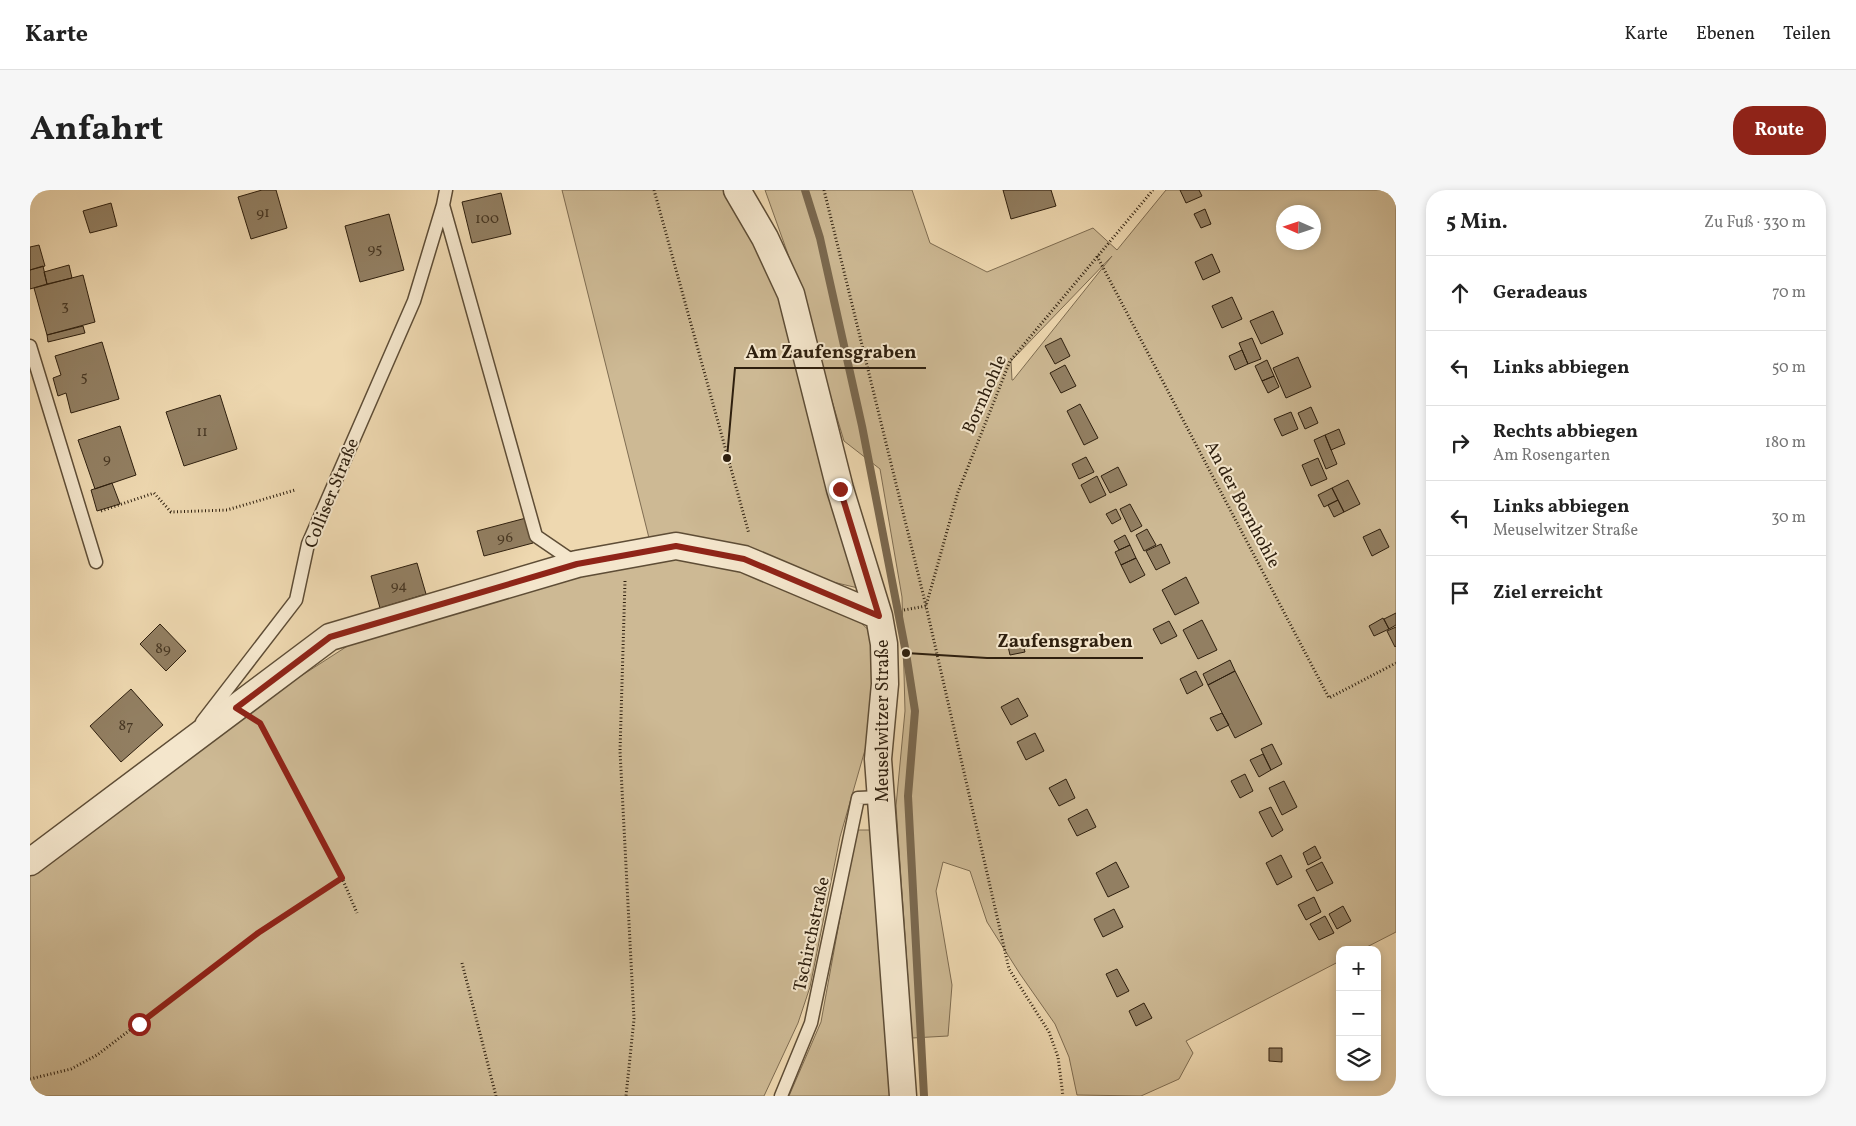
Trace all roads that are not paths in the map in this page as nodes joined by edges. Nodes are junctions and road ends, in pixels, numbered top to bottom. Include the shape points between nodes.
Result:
1 (446, 190) edge
2 (737, 190) edge
3 (443, 205) junction
4 (30, 346) edge
5 (96, 562) dead end
6 (577, 564) junction
7 (879, 616) junction
8 (181, 750) junction
9 (881, 797) junction
10 (30, 862) edge
11 (781, 1096) edge
12 (903, 1096) edge

1 - 3 lane, Colliser Straße
2 - 7 street, Meuselwitzer Straße via 766,238 791,294 840,489
3 - 6 lane, Colliser Straße via 536,536
3 - 8 lane, Colliser Straße via 414,301 308,544 296,600
4 - 5 lane
6 - 7 street via 676,546 744,559
6 - 8 street via 330,637
7 - 9 street, Meuselwitzer Straße via 885,668 878,759
8 - 10 street, Colliser Straße
9 - 11 lane, Tschirchstraße via 858,798 811,1023
9 - 12 street, Meuselwitzer Straße

